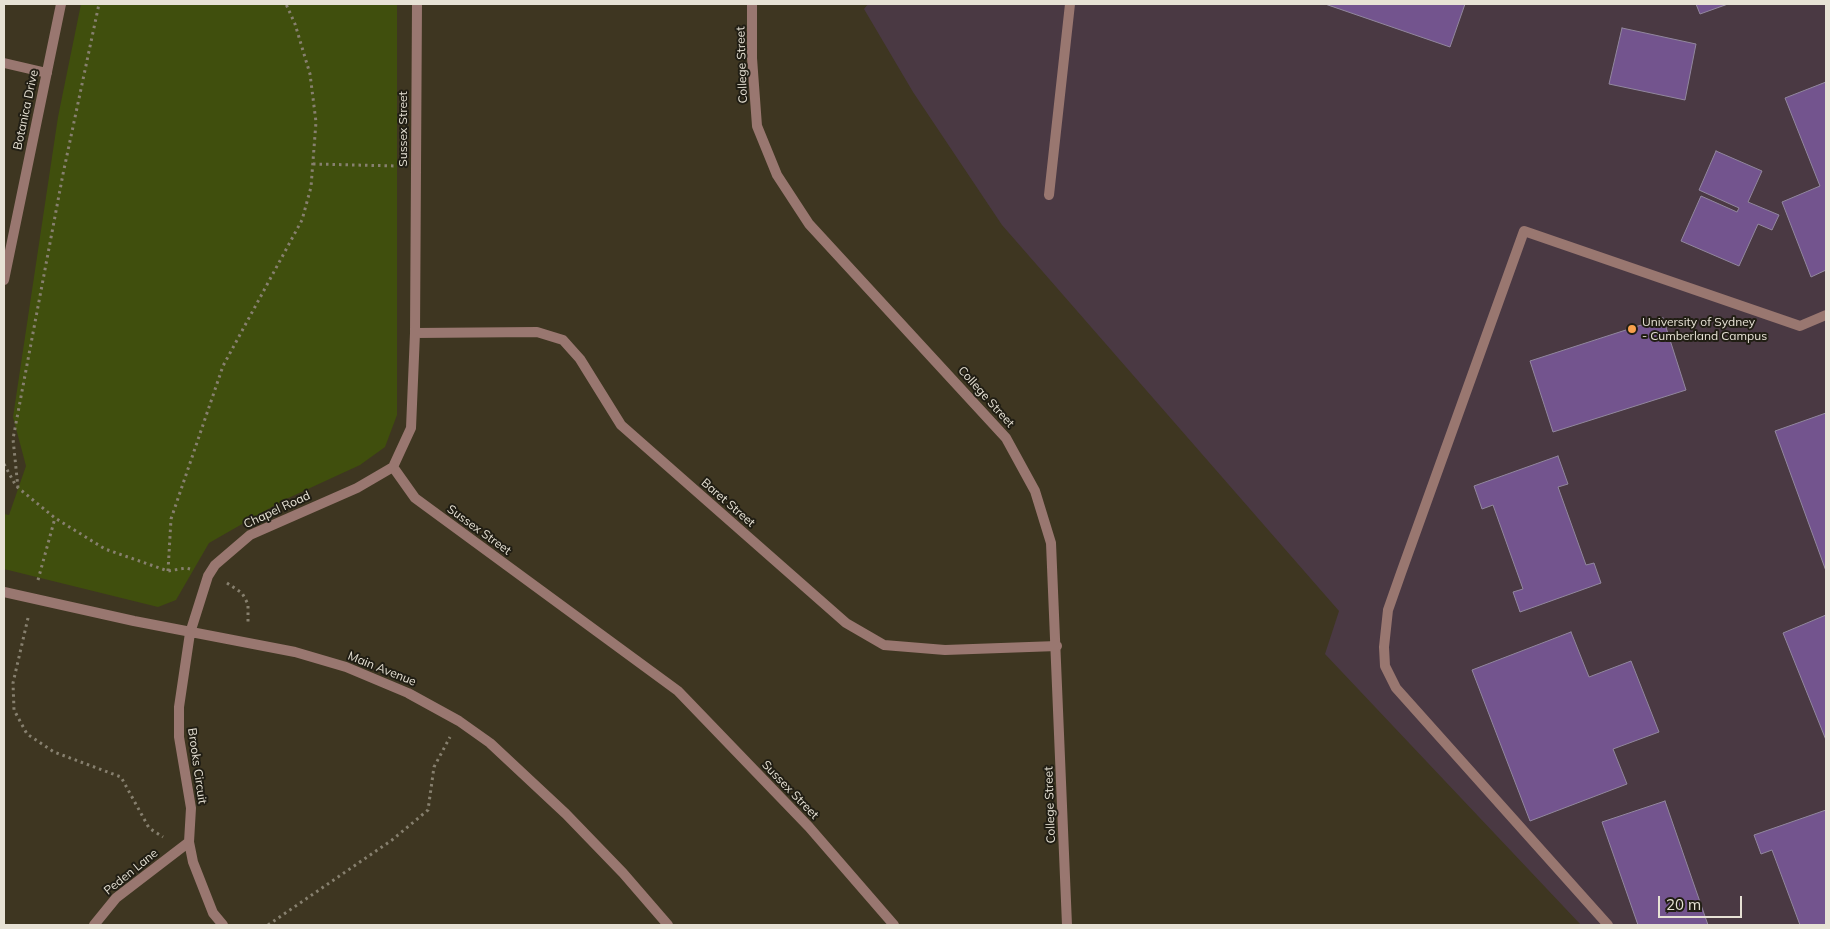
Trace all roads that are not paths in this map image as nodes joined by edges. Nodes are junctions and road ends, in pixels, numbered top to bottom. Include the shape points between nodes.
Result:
1 (61, 4) edge
2 (417, 4) edge
3 (752, 4) edge
4 (1070, 4) edge
5 (4, 64) edge
6 (47, 72) junction
7 (1050, 195) dead end
8 (4, 280) edge
9 (1826, 315) edge
10 (415, 333) junction
11 (393, 467) junction
12 (4, 592) edge
13 (190, 633) junction
14 (1057, 646) junction
15 (189, 842) junction
16 (94, 925) edge
17 (223, 925) edge
18 (668, 925) edge
19 (894, 925) edge
20 (1067, 925) edge
21 (1608, 925) edge

1 - 6 street, Botanica Drive
2 - 10 street, Sussex Street
3 - 14 street, College Street via 757,126 776,176 809,224 1006,438 1035,491 1051,543
4 - 7 street
5 - 6 street
6 - 8 street, Botanica Drive
9 - 21 street via 1800,326 1524,231 1404,564 1388,610 1385,630 1385,666 1394,684
10 - 11 street, Sussex Street via 411,428
10 - 14 street, Baret Street via 538,332 563,340 580,359 621,424 846,623 884,645 945,650
11 - 13 street, Chapel Road via 357,488 250,535 215,565 208,576
11 - 19 street, Sussex Street via 416,498 678,691 809,827
12 - 13 street, Main Avenue
13 - 15 street, Brooks Circuit via 179,707 179,737 191,808
13 - 18 street, Main Avenue via 294,652 346,667 408,692 459,721 490,743 566,814
14 - 20 street, College Street
15 - 16 street, Peden Lane via 116,898
15 - 17 street, Brooks Circuit via 193,862 213,913

